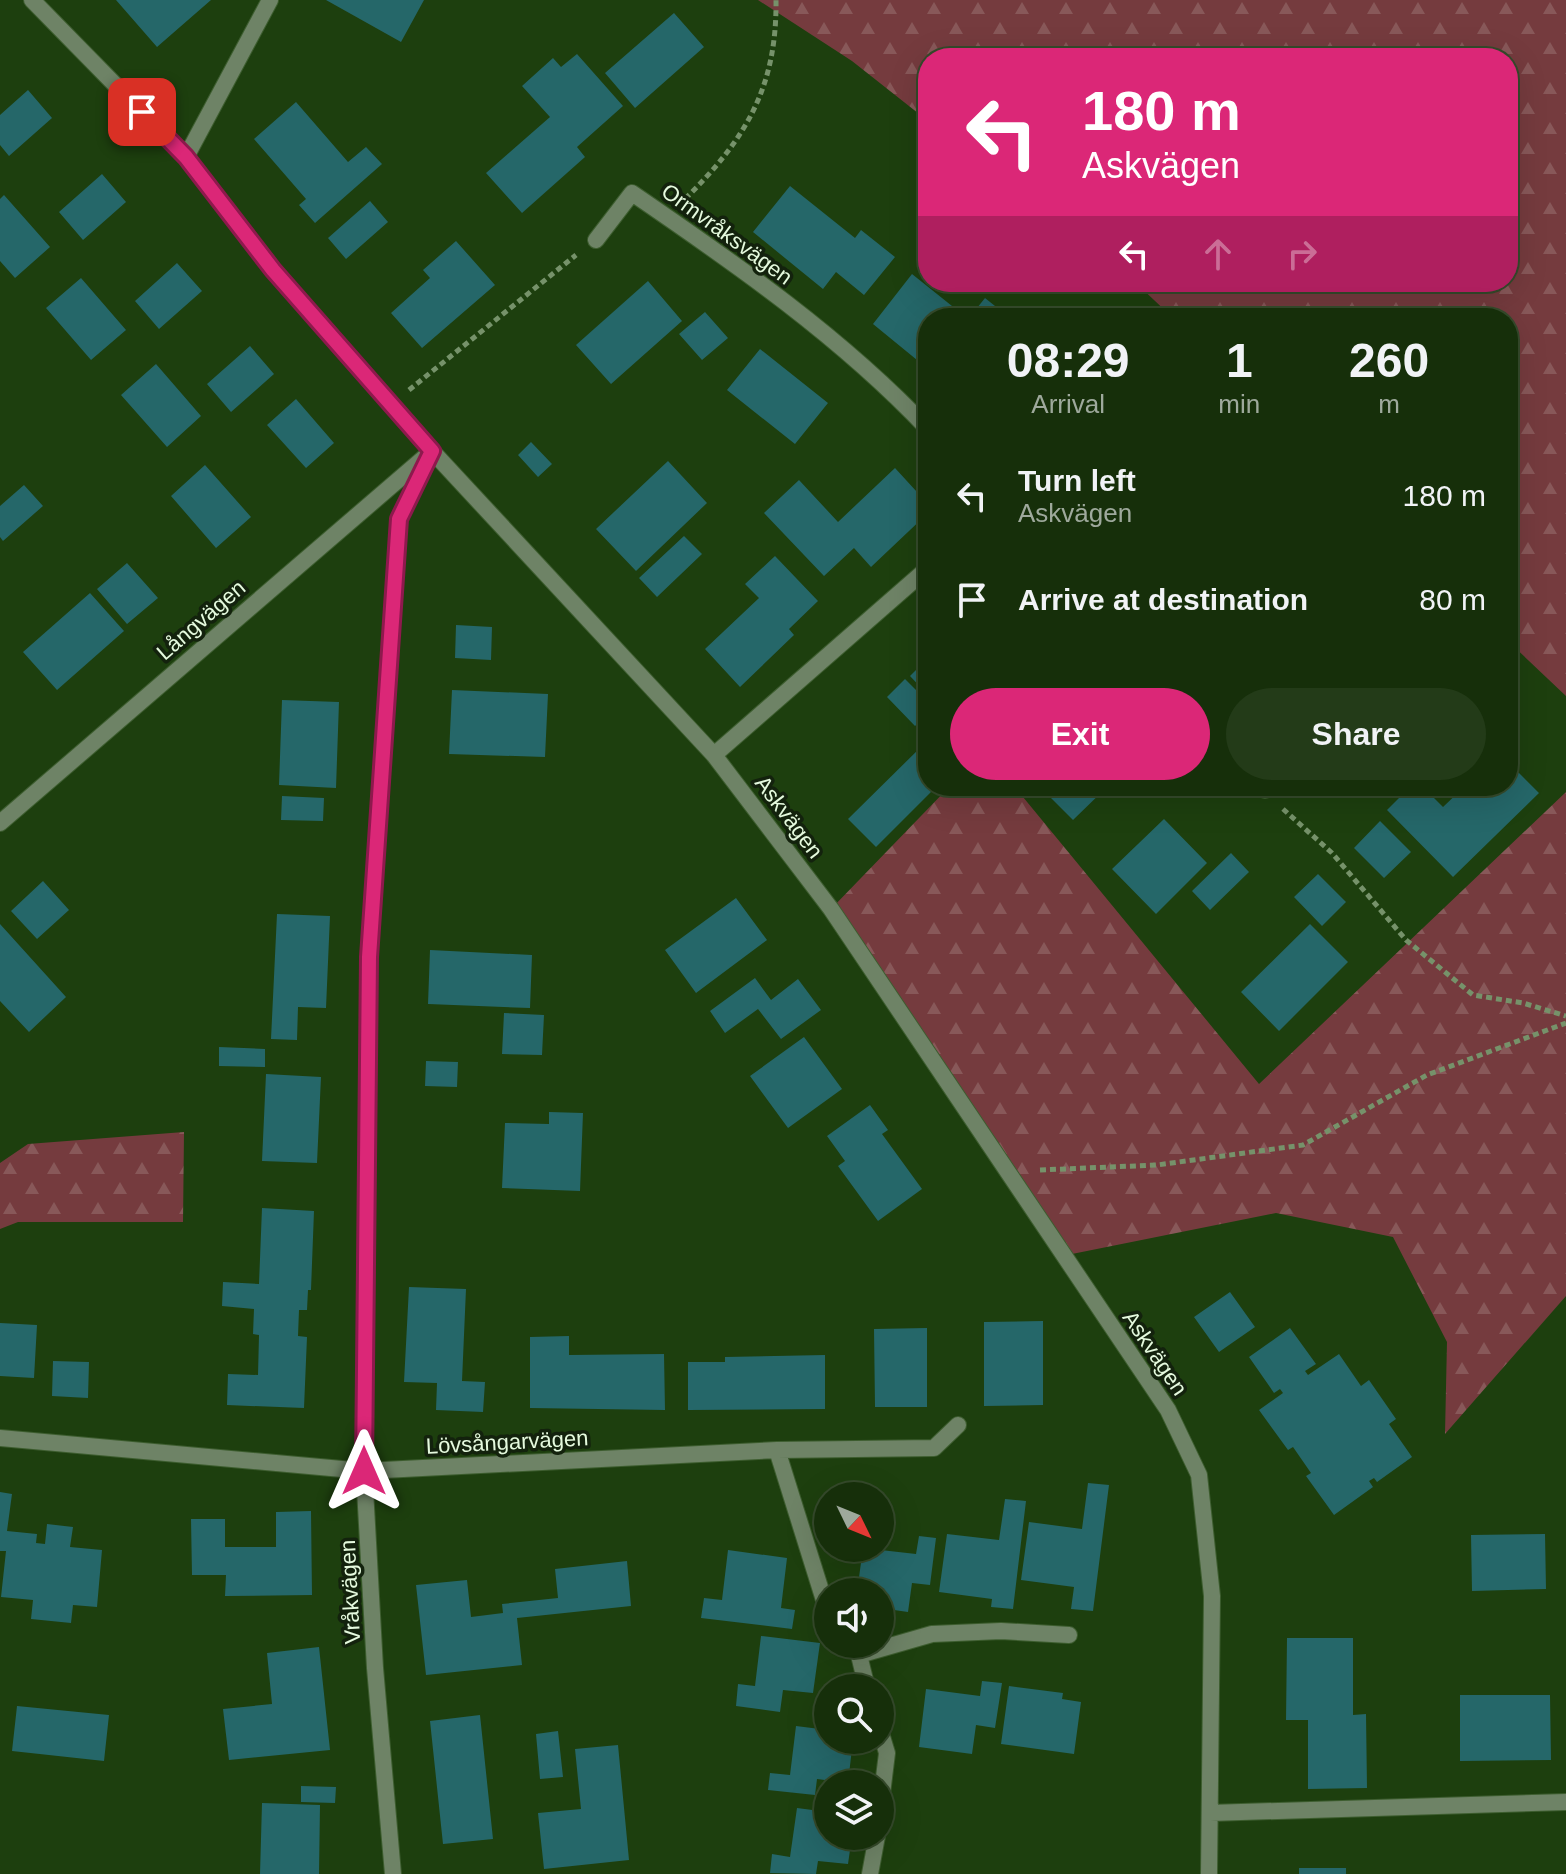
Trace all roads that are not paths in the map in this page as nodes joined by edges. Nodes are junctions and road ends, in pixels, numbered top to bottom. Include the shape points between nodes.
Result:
1 (32, 0) edge
2 (270, 0) edge
3 (186, 157) junction
4 (596, 240) road end
5 (918, 418) edge
6 (432, 451) junction
7 (918, 577) edge
8 (714, 755) junction
9 (0, 823) edge
10 (958, 1425) dead end
11 (0, 1438) edge
12 (777, 1450) junction
13 (364, 1471) junction
14 (817, 1578) edge
15 (1069, 1635) dead end
16 (894, 1641) edge
17 (1566, 1802) edge
18 (1210, 1813) junction
19 (874, 1850) edge
20 (393, 1874) edge
21 (870, 1874) edge
22 (1209, 1874) edge

1 - 3 street, Askvägen
2 - 3 street
3 - 6 street, Askvägen via 273,270
4 - 5 street, Ormvråksvägen via 632,193 742,267
6 - 8 street, Askvägen
6 - 9 street, Långvägen
6 - 13 street, Vråkvägen via 399,519 370,942
7 - 8 street
8 - 18 street, Askvägen via 831,909 1168,1410 1199,1475 1212,1596
10 - 12 street, Lövsångarvägen via 934,1448
11 - 13 street, Lövsångarvägen
12 - 13 street, Lövsångarvägen
12 - 14 street
13 - 20 street, Vråkvägen
15 - 16 street via 1001,1631
17 - 18 street
18 - 22 street, Askvägen
19 - 21 street

